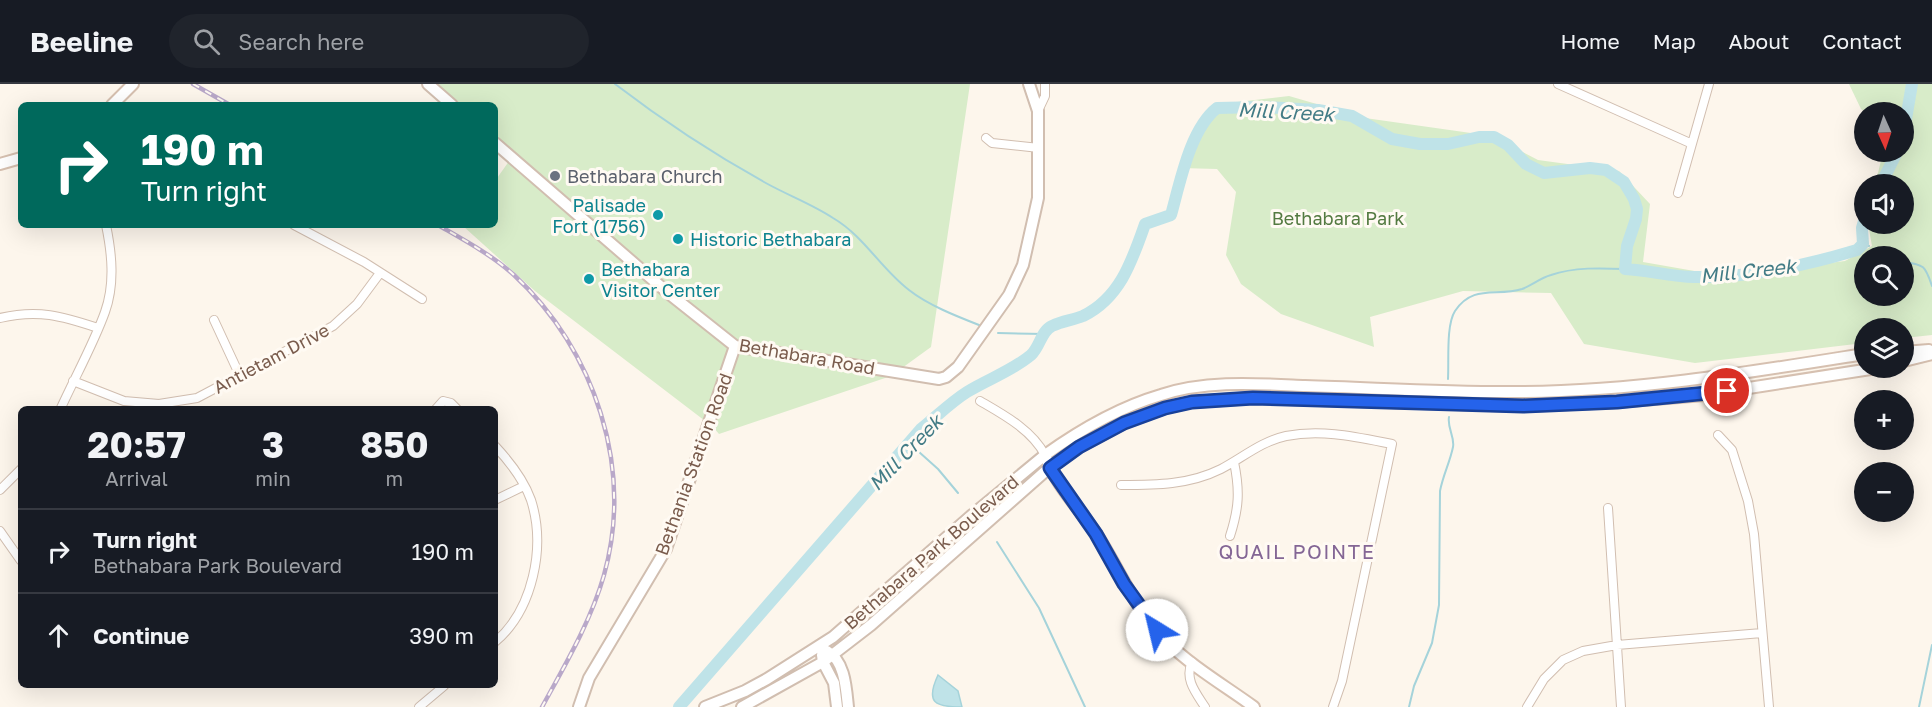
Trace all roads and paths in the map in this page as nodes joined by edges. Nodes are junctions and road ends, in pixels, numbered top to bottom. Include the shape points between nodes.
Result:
1 (133, 84) edge
2 (428, 84) edge
3 (1029, 84) edge
4 (1045, 84) edge
5 (1558, 84) edge
6 (1709, 84) edge
7 (115, 102) edge
8 (449, 102) edge
9 (1038, 111) junction
10 (986, 138) dead end
11 (1690, 143) junction
12 (498, 145) edge
13 (1039, 148) junction
14 (18, 159) edge
15 (0, 164) edge
16 (1678, 193) dead end
17 (107, 228) edge
18 (300, 228) edge
19 (380, 273) junction
20 (422, 299) dead end
21 (0, 318) edge
22 (214, 320) dead end
23 (98, 328) junction
24 (735, 346) junction
25 (1914, 352) edge
26 (1932, 352) edge
27 (1854, 356) edge
28 (1914, 358) edge
29 (1854, 372) edge
30 (240, 376) junction
31 (73, 381) junction
32 (980, 401) dead end
33 (62, 406) edge
34 (439, 406) edge
35 (454, 406) edge
36 (1718, 435) dead end
37 (498, 449) edge
38 (1045, 455) junction
39 (1234, 462) junction
40 (1050, 468) junction
41 (18, 472) edge
42 (1121, 485) dead end
43 (524, 486) junction
44 (0, 490) edge
45 (498, 499) edge
46 (1608, 508) dead end
47 (0, 531) edge
48 (1230, 536) dead end
49 (18, 557) edge
50 (1762, 633) junction
51 (498, 640) edge
52 (1617, 645) junction
53 (820, 646) junction
54 (833, 654) junction
55 (823, 662) junction
56 (1192, 662) junction
57 (442, 688) edge
58 (419, 707) edge
59 (579, 707) edge
60 (705, 707) edge
61 (742, 707) edge
62 (837, 707) edge
63 (848, 707) edge
64 (1205, 707) edge
65 (1254, 707) edge
66 (1333, 707) edge
67 (1527, 707) edge
68 (1621, 707) edge
69 (1768, 707) edge

1 - 7 street
2 - 8 street
3 - 9 street
4 - 9 street via 1045,96
5 - 11 street
6 - 11 street
9 - 13 street
10 - 13 street via 992,143
11 - 16 street
12 - 24 street, Bethabara Road
13 - 24 street, Bethabara Road via 1038,198 1017,280 958,368 946,377
14 - 15 street
17 - 23 street via 112,251 111,280
18 - 19 street
19 - 20 street
19 - 30 street, Antietam Drive via 357,304 333,326
21 - 23 street via 55,315
22 - 30 street
23 - 31 street
24 - 59 street, Bethania Station Road via 666,549 589,678
25 - 26 street
26 - 28 street
27 - 38 street, Bethabara Park Boulevard via 1615,388 1523,392 1252,384 1190,388 1161,394 1119,412 1073,435
29 - 40 street, Bethabara Park Boulevard via 1704,395 1628,402 1523,406 1253,398 1192,402 1124,423
30 - 31 street, Antietam Drive via 197,398 159,404 124,400
31 - 33 street
32 - 38 street via 1009,417 1040,444
34 - 35 street via 443,401
36 - 50 street via 1732,450 1748,501
37 - 43 street
38 - 40 street
38 - 53 street, Bethabara Park Boulevard
39 - 42 street via 1203,477 1177,483
39 - 48 street via 1238,510
39 - 66 street via 1273,440 1300,434 1336,434 1392,444 1342,681
40 - 54 street, Bethabara Park Boulevard
40 - 56 street via 1148,619 1165,640
41 - 44 street
43 - 45 street
43 - 51 street via 536,524 537,558 530,588
46 - 52 street
47 - 49 street
50 - 52 street
50 - 69 street
52 - 67 street via 1582,651 1563,660 1544,679
52 - 68 street
53 - 54 street
53 - 55 street
53 - 60 street, Bethabara Park Boulevard via 766,679
54 - 55 street, Bethabara Park Boulevard
54 - 63 street via 843,674
55 - 61 street, Bethabara Park Boulevard
55 - 62 street via 834,683
56 - 64 street via 1188,670 1190,684
56 - 65 street
57 - 58 street

